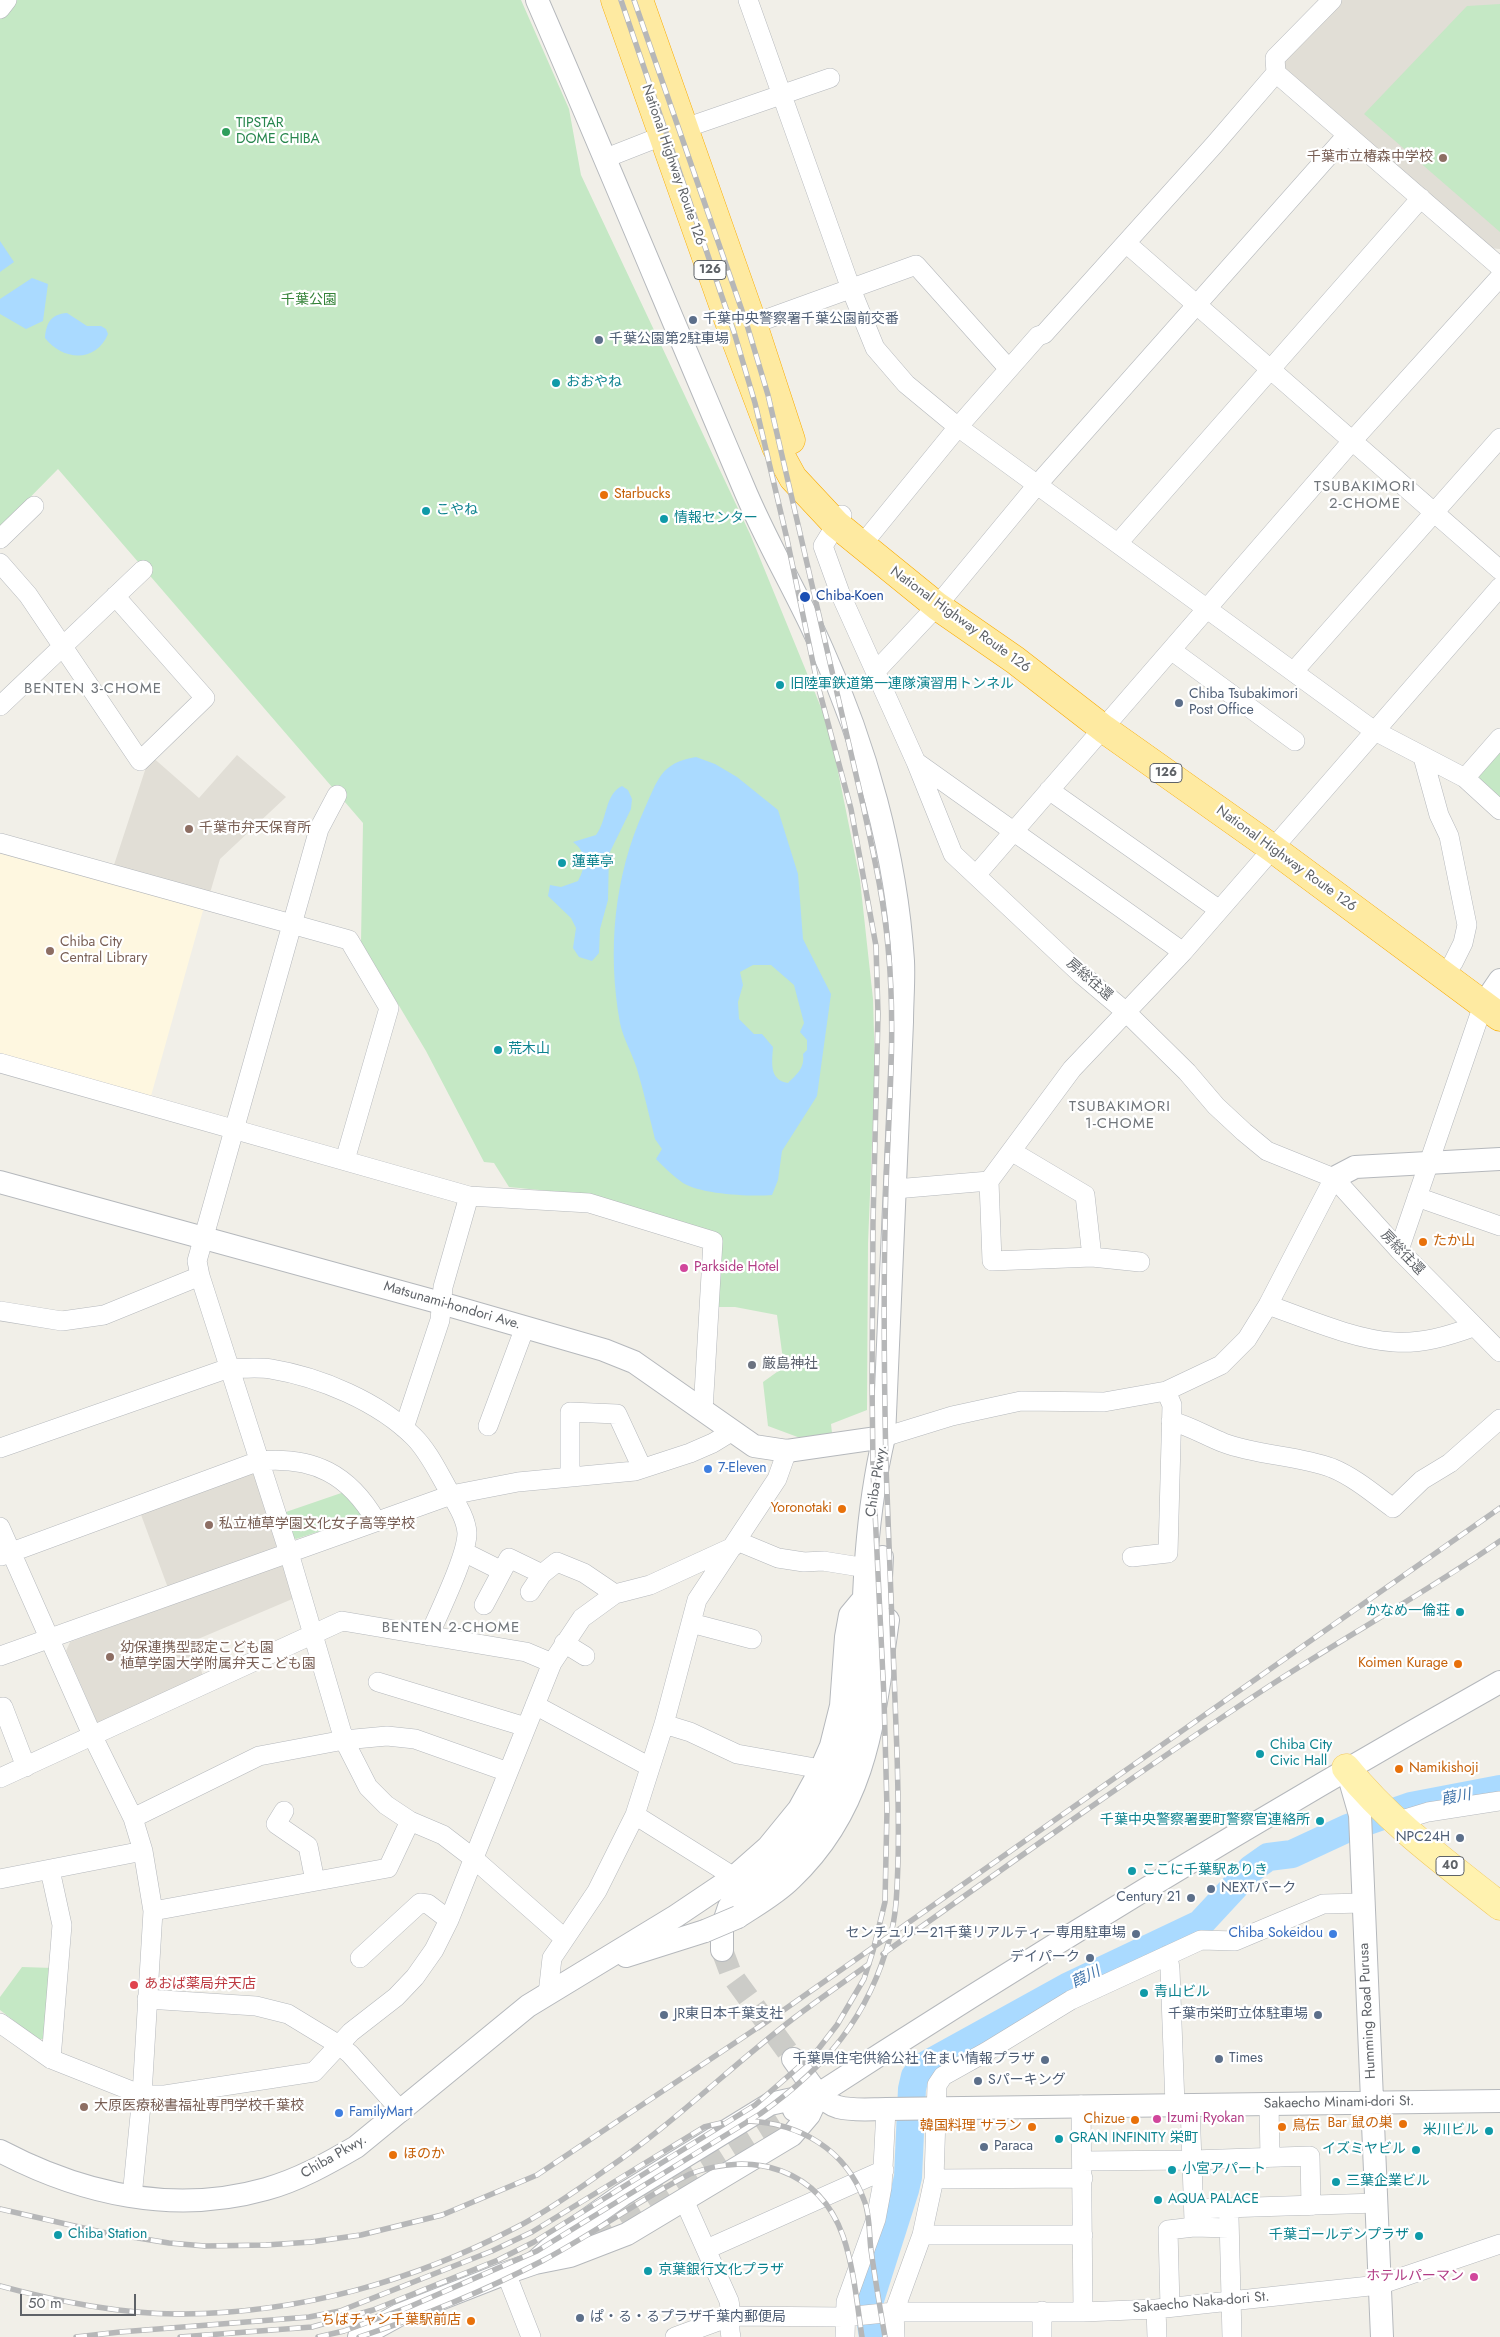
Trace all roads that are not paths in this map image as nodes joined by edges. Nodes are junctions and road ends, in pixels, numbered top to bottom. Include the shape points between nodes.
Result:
1 (7, 0) edge
2 (537, 0) edge
3 (615, 0) edge
4 (639, 0) edge
5 (748, 0) edge
6 (1332, 0) edge
7 (0, 10) edge
8 (1276, 73) junction
9 (830, 78) dead end
10 (781, 95) junction
11 (672, 132) junction
12 (1347, 135) junction
13 (606, 158) junction
14 (1421, 198) junction
15 (1126, 243) junction
16 (1500, 267) edge
17 (1500, 277) edge
18 (851, 289) junction
19 (1196, 304) junction
20 (753, 324) junction
21 (1008, 368) junction
22 (1271, 369) junction
23 (958, 427) junction
24 (1500, 438) edge
25 (1353, 440) junction
26 (1037, 485) junction
27 (34, 506) dead end
28 (1434, 512) junction
29 (840, 518) junction
30 (870, 534) junction
31 (0, 539) edge
32 (1118, 543) junction
33 (0, 562) edge
34 (143, 570) dead end
35 (1500, 570) edge
36 (1500, 587) edge
37 (115, 596) junction
38 (942, 600) junction
39 (1206, 608) junction
40 (62, 646) junction
41 (1171, 650) junction
42 (1294, 671) junction
43 (876, 672) junction
44 (0, 706) edge
45 (1109, 723) junction
46 (1373, 730) junction
47 (1500, 738) edge
48 (1295, 741) dead end
49 (1423, 757) junction
50 (916, 762) junction
51 (1465, 778) junction
52 (1049, 790) junction
53 (337, 795) dead end
54 (1500, 810) edge
55 (1014, 830) junction
56 (0, 843) edge
57 (1277, 843) junction
58 (976, 875) junction
59 (1218, 910) junction
60 (292, 925) junction
61 (1182, 952) junction
62 (1453, 963) junction
63 (1495, 998) edge
64 (1126, 1012) junction
65 (0, 1063) edge
66 (234, 1128) junction
67 (1011, 1151) junction
68 (1500, 1159) edge
69 (344, 1160) junction
70 (1430, 1162) junction
71 (1334, 1178) junction
72 (989, 1181) junction
73 (0, 1182) edge
74 (895, 1189) junction
75 (468, 1196) junction
76 (1416, 1197) junction
77 (1500, 1226) edge
78 (204, 1238) junction
79 (1399, 1250) junction
80 (1092, 1257) junction
81 (1140, 1262) dead end
82 (200, 1276) junction
83 (442, 1302) junction
84 (1268, 1305) junction
85 (0, 1311) edge
86 (525, 1327) junction
87 (1473, 1327) junction
88 (1500, 1352) edge
89 (229, 1368) junction
90 (1166, 1391) junction
91 (703, 1411) junction
92 (1500, 1419) edge
93 (1171, 1421) junction
94 (488, 1426) dead end
95 (404, 1428) junction
96 (731, 1432) junction
97 (884, 1437) junction
98 (0, 1448) edge
99 (787, 1451) junction
100 (259, 1461) junction
101 (642, 1468) junction
102 (570, 1477) junction
103 (451, 1495) junction
104 (376, 1521) junction
105 (0, 1527) edge
106 (735, 1544) junction
107 (289, 1552) junction
108 (464, 1552) junction
109 (6, 1555) edge
110 (1132, 1557) dead end
111 (874, 1569) junction
112 (502, 1571) junction
113 (542, 1574) junction
114 (530, 1592) dead end
115 (615, 1594) junction
116 (872, 1598) junction
117 (484, 1605) dead end
118 (691, 1623) junction
119 (313, 1634) junction
120 (429, 1636) junction
121 (50, 1639) junction
122 (752, 1639) dead end
123 (564, 1644) junction
124 (0, 1656) edge
125 (584, 1656) dead end
126 (552, 1664) junction
127 (378, 1682) dead end
128 (1500, 1682) edge
129 (535, 1705) junction
130 (3, 1707) dead end
131 (664, 1724) junction
132 (526, 1727) junction
133 (93, 1737) junction
134 (344, 1740) junction
135 (26, 1767) junction
136 (650, 1767) junction
137 (1346, 1768) junction
138 (821, 1769) junction
139 (508, 1772) junction
140 (0, 1778) edge
141 (1500, 1801) edge
142 (284, 1811) dead end
143 (634, 1815) junction
144 (133, 1818) junction
145 (1386, 1820) junction
146 (410, 1821) junction
147 (143, 1851) junction
148 (473, 1858) junction
149 (50, 1870) junction
150 (734, 1877) junction
151 (0, 1879) edge
152 (315, 1881) junction
153 (1363, 1903) junction
154 (1500, 1906) edge
155 (153, 1911) junction
156 (449, 1920) junction
157 (564, 1938) junction
158 (722, 1950) tunnel mouth
159 (1168, 1954) junction
160 (360, 1958) dead end
161 (592, 1968) junction
162 (548, 1994) junction
163 (146, 1999) junction
164 (0, 2022) edge
165 (339, 2045) junction
166 (51, 2059) junction
167 (793, 2059) tunnel mouth
168 (819, 2094) junction
169 (142, 2095) junction
170 (1500, 2101) edge
171 (1373, 2103) junction
172 (1270, 2104) junction
173 (1082, 2105) junction
174 (1183, 2105) junction
175 (912, 2108) junction
176 (794, 2110) tunnel mouth
177 (402, 2112) junction
178 (0, 2151) edge
179 (1270, 2158) junction
180 (1193, 2160) junction
181 (1082, 2169) junction
182 (884, 2170) junction
183 (934, 2179) junction
184 (132, 2197) junction
185 (684, 2200) junction
186 (1377, 2203) junction
187 (1311, 2206) junction
188 (1230, 2208) junction
189 (1194, 2218) junction
190 (1229, 2228) junction
191 (922, 2235) junction
192 (1083, 2235) junction
193 (1500, 2244) edge
194 (707, 2249) junction
195 (535, 2263) junction
196 (506, 2273) junction
197 (1380, 2285) junction
198 (1231, 2301) junction
199 (1163, 2308) junction
200 (1042, 2311) junction
201 (1084, 2312) junction
202 (888, 2313) junction
203 (732, 2316) junction
204 (852, 2316) junction
205 (359, 2337) edge
206 (531, 2337) edge
207 (675, 2337) edge
208 (732, 2337) edge
209 (845, 2337) edge
210 (895, 2337) edge
211 (1042, 2337) edge
212 (1157, 2337) edge
213 (1232, 2337) edge
214 (1382, 2337) edge

1 - 7 street
2 - 13 street, Chiba Pkwy.
3 - 11 highway, National Highway Route 126 / 126
4 - 11 highway, National Highway Route 126 / 126
5 - 10 street
6 - 8 street via 1275,58
8 - 12 street
8 - 15 street
9 - 10 street
10 - 11 street
10 - 18 street
11 - 13 street
11 - 20 highway, National Highway Route 126 / 126
11 - 29 highway, National Highway Route 126 / 126 via 776,447 793,478
12 - 14 street
12 - 19 street
13 - 74 street, Chiba Pkwy. via 744,490 822,648 863,752 892,870 903,962
14 - 16 street
14 - 22 street
15 - 19 street
15 - 21 street via 1044,334 1038,336
17 - 25 street
18 - 20 street
18 - 21 street via 916,265
18 - 23 street via 875,348 906,384
19 - 22 street
19 - 26 street
20 - 29 highway, National Highway Route 126 / 126 via 791,440
21 - 23 street
22 - 25 street
22 - 32 street
23 - 26 street
23 - 30 street
24 - 28 street
25 - 28 street
25 - 39 street
26 - 32 street
26 - 38 street
27 - 31 street
28 - 35 street
28 - 42 street
29 - 30 highway, National Highway Route 126 / 126
29 - 38 highway, National Highway Route 126 / 126
29 - 43 street, 房総往還 via 823,546 840,593
30 - 38 highway, National Highway Route 126 / 126
32 - 39 street
33 - 40 street via 28,594
34 - 37 street
36 - 46 street
37 - 40 street
37 - 40 street via 205,698 140,761
38 - 43 street
38 - 45 highway, National Highway Route 126 / 126 via 1015,660
39 - 41 street
39 - 42 street
40 - 44 street
41 - 45 street
41 - 48 street
42 - 46 street
43 - 50 street, 房総往還
45 - 52 street
45 - 57 highway, National Highway Route 126 / 126
46 - 49 street
46 - 57 street
47 - 51 street
49 - 51 street
49 - 62 street via 1439,815 1449,836 1466,925 1463,944
50 - 55 street
50 - 58 street, 房総往還 via 953,854
51 - 54 street
52 - 55 street
52 - 59 street
53 - 60 street via 319,829
55 - 58 street
55 - 61 street
56 - 60 street
57 - 59 street
57 - 62 highway, National Highway Route 126 / 126
57 - 63 highway, National Highway Route 126 / 126
58 - 64 street, 房総往還
59 - 61 street
60 - 66 street
60 - 69 street via 349,940 389,1008
61 - 64 street
62 - 63 highway, National Highway Route 126 / 126
63 - 70 street
64 - 67 street via 1072,1069
64 - 71 street, 房総往還 via 1187,1072 1216,1106 1267,1151
65 - 66 street
66 - 69 street
66 - 78 street
67 - 72 street
67 - 80 street via 1085,1194
68 - 70 street
69 - 75 street
70 - 71 street via 1355,1167
70 - 76 street
71 - 79 street, 房総往還
71 - 84 street
72 - 74 street
72 - 80 street via 992,1260
73 - 78 street, Matsunami-hondori Ave.
74 - 97 street, Chiba Pkwy.
75 - 83 street via 443,1287
75 - 91 street via 588,1203 713,1241
76 - 77 street
76 - 79 street
78 - 82 street via 197,1261
78 - 83 street, Matsunami-hondori Ave.
79 - 87 street, 房総往還
80 - 81 street
82 - 85 street via 104,1315 62,1321
82 - 89 street
83 - 86 street, Matsunami-hondori Ave.
83 - 95 street via 440,1320
84 - 87 street via 1365,1338 1394,1342 1422,1342
84 - 90 street via 1247,1339 1221,1365
86 - 91 street, Matsunami-hondori Ave. via 634,1362
86 - 94 street
87 - 88 street, 房総往還
89 - 95 street via 269,1369 293,1374 360,1399
89 - 98 street
89 - 100 street
90 - 93 street via 1172,1405
90 - 97 street via 1104,1402 1021,1401 952,1416
91 - 96 street, Matsunami-hondori Ave.
92 - 93 street via 1450,1463 1422,1480 1393,1508 1355,1480 1332,1468 1224,1443 1190,1426
93 - 110 street via 1168,1554
95 - 103 street via 433,1462
96 - 99 street, Matsunami-hondori Ave. via 754,1446
96 - 101 street via 690,1453
97 - 99 street, Matsunami-hondori Ave.
97 - 111 street, Chiba Pkwy. via 876,1473
99 - 106 street via 777,1479
100 - 104 street via 281,1459 325,1469 355,1490
100 - 107 street
100 - 109 street
101 - 102 street
101 - 102 street via 617,1414 570,1412
102 - 103 street via 518,1482
103 - 104 street
103 - 108 street via 467,1533
104 - 107 street
105 - 109 street
106 - 111 street via 778,1558
106 - 115 street via 650,1585
106 - 118 street via 697,1600
107 - 119 street
107 - 121 street
108 - 112 street
108 - 120 street
109 - 121 street
111 - 116 street, Chiba Pkwy.
112 - 113 street via 509,1558
112 - 117 street
113 - 114 street
113 - 115 street via 557,1562 584,1573
115 - 123 street via 582,1618
116 - 138 street via 850,1615 841,1706
116 - 158 street, Chiba Pkwy. via 854,1730 842,1768 824,1806 801,1839 730,1907 722,1928
116 - 161 street, bridge via 889,1615 866,1757 850,1797 811,1857 790,1880 738,1917
118 - 122 street
118 - 131 street
119 - 120 street via 342,1621
119 - 133 street
119 - 134 street
120 - 126 street via 526,1652
121 - 124 street
121 - 133 street
123 - 125 street
123 - 126 street
126 - 129 street
127 - 132 street
128 - 137 street
129 - 132 street
129 - 136 street
130 - 135 street
131 - 136 street
131 - 138 street via 737,1754
132 - 139 street
133 - 135 street
133 - 144 street
134 - 139 street via 387,1736 415,1739
134 - 144 street via 259,1756
134 - 146 street via 368,1787 386,1805
135 - 140 street
136 - 143 street
137 - 145 main road, 40
137 - 168 street
138 - 150 street via 787,1824 768,1847
139 - 148 street
141 - 145 street
142 - 152 street via 276,1824 308,1846
143 - 150 street
143 - 157 street via 597,1891
144 - 147 street
145 - 153 street, Humming Road Purusa
145 - 154 main road, 40
146 - 148 street via 443,1835
146 - 152 street via 388,1868
147 - 149 street
147 - 155 street
148 - 156 street
148 - 157 street
149 - 151 street
149 - 166 street via 62,1925
150 - 161 street
152 - 155 street
153 - 159 street via 1323,1904 1236,1941 1201,1940
153 - 171 street, Humming Road Purusa
155 - 163 street
156 - 160 street via 428,1904 420,1904
156 - 165 street via 415,1977
157 - 162 street via 552,1958
159 - 174 street
159 - 175 street via 1071,2000 943,2076
161 - 162 street, Chiba Pkwy.
162 - 177 street, Chiba Pkwy. via 528,2006
163 - 165 street via 272,2009 288,2014
163 - 169 street
164 - 166 street
165 - 169 street via 314,2072 165,2095
165 - 177 street
166 - 169 street
167 - 168 street
168 - 175 street, Sakaecho Minami-dori St. via 837,2106
168 - 176 street
168 - 185 street via 809,2115 792,2135
168 - 195 street via 770,2104 622,2196 564,2236
169 - 184 street
170 - 171 street, Sakaecho Minami-dori St.
171 - 172 street, Sakaecho Minami-dori St.
171 - 186 street, Humming Road Purusa
172 - 174 street, Sakaecho Minami-dori St.
172 - 179 street
173 - 174 street, Sakaecho Minami-dori St.
173 - 175 street, Sakaecho Minami-dori St.
173 - 181 street
174 - 180 street
175 - 182 street
175 - 183 street
177 - 184 street, Chiba Pkwy. via 356,2147 324,2166 266,2189 201,2199
178 - 184 street, Chiba Pkwy. via 82,2186
179 - 180 street
179 - 187 street via 1310,2156
180 - 181 street
180 - 189 street
181 - 183 street
181 - 192 street
182 - 194 street
182 - 204 street via 876,2219 846,2302
183 - 191 street
185 - 194 street
185 - 195 street via 627,2234 570,2256
186 - 187 street
186 - 197 street, Humming Road Purusa
187 - 188 street
188 - 189 street
188 - 190 street
189 - 190 street
189 - 199 street via 1168,2230
190 - 198 street
191 - 192 street
191 - 202 street
192 - 201 street
193 - 197 street, Sakaecho Naka-dori St.
194 - 203 street via 730,2301
195 - 196 street
196 - 205 street via 399,2315
196 - 206 street
197 - 198 street, Sakaecho Naka-dori St.
197 - 214 street, Humming Road Purusa
198 - 199 street, Sakaecho Naka-dori St.
198 - 213 street
199 - 201 street, Sakaecho Naka-dori St.
199 - 212 street
200 - 201 street, Sakaecho Naka-dori St.
200 - 202 street, Sakaecho Naka-dori St.
200 - 211 street
202 - 204 street, Sakaecho Naka-dori St.
202 - 210 street
203 - 204 street, Sakaecho Naka-dori St.
203 - 207 street
203 - 208 street via 729,2327
204 - 209 street

